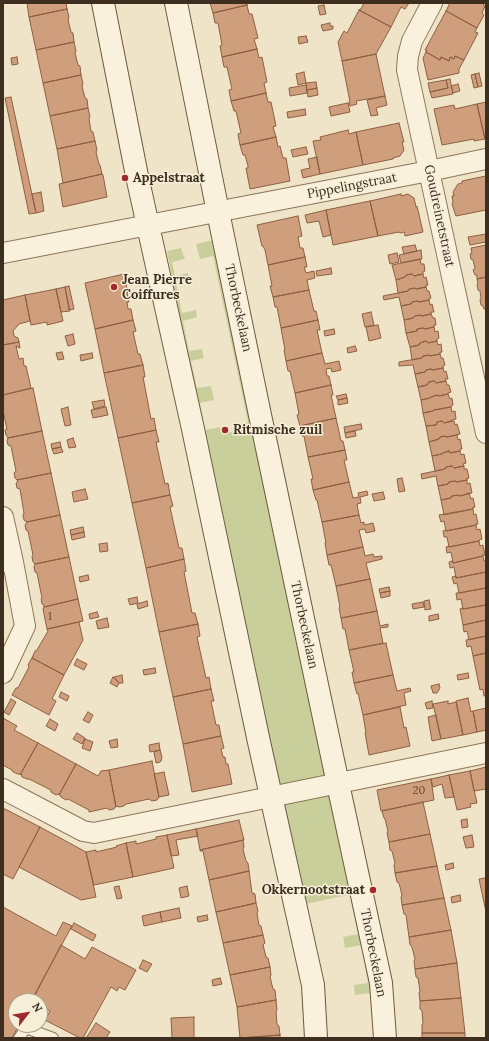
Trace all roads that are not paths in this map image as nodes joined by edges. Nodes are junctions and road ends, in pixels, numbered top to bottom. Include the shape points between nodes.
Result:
1 (103, 3) edge
2 (176, 3) edge
3 (432, 3) edge
4 (486, 159) edge
5 (429, 171) junction
6 (218, 212) junction
7 (148, 225) junction
8 (3, 253) edge
9 (486, 433) edge
10 (3, 517) edge
11 (8, 562) edge
12 (3, 673) edge
13 (486, 753) edge
14 (338, 784) junction
15 (3, 789) edge
16 (271, 798) junction
17 (19, 1038) edge
18 (53, 1038) edge
19 (316, 1038) edge
20 (385, 1038) edge

1 - 7 street
2 - 6 street, Thorbeckelaan
3 - 5 street, Goudreinetstraat via 412,41 407,70
4 - 5 street, Pippelingstraat
5 - 6 street, Pippelingstraat
5 - 9 street, Goudreinetstraat
6 - 7 street
6 - 14 street, Thorbeckelaan
7 - 8 street
7 - 16 street
10 - 11 street
11 - 12 street via 25,626
13 - 14 street
14 - 16 street
14 - 20 street, Thorbeckelaan via 381,984
15 - 16 street via 84,831 94,833
16 - 19 street via 313,985
17 - 18 lane via 26,1028

